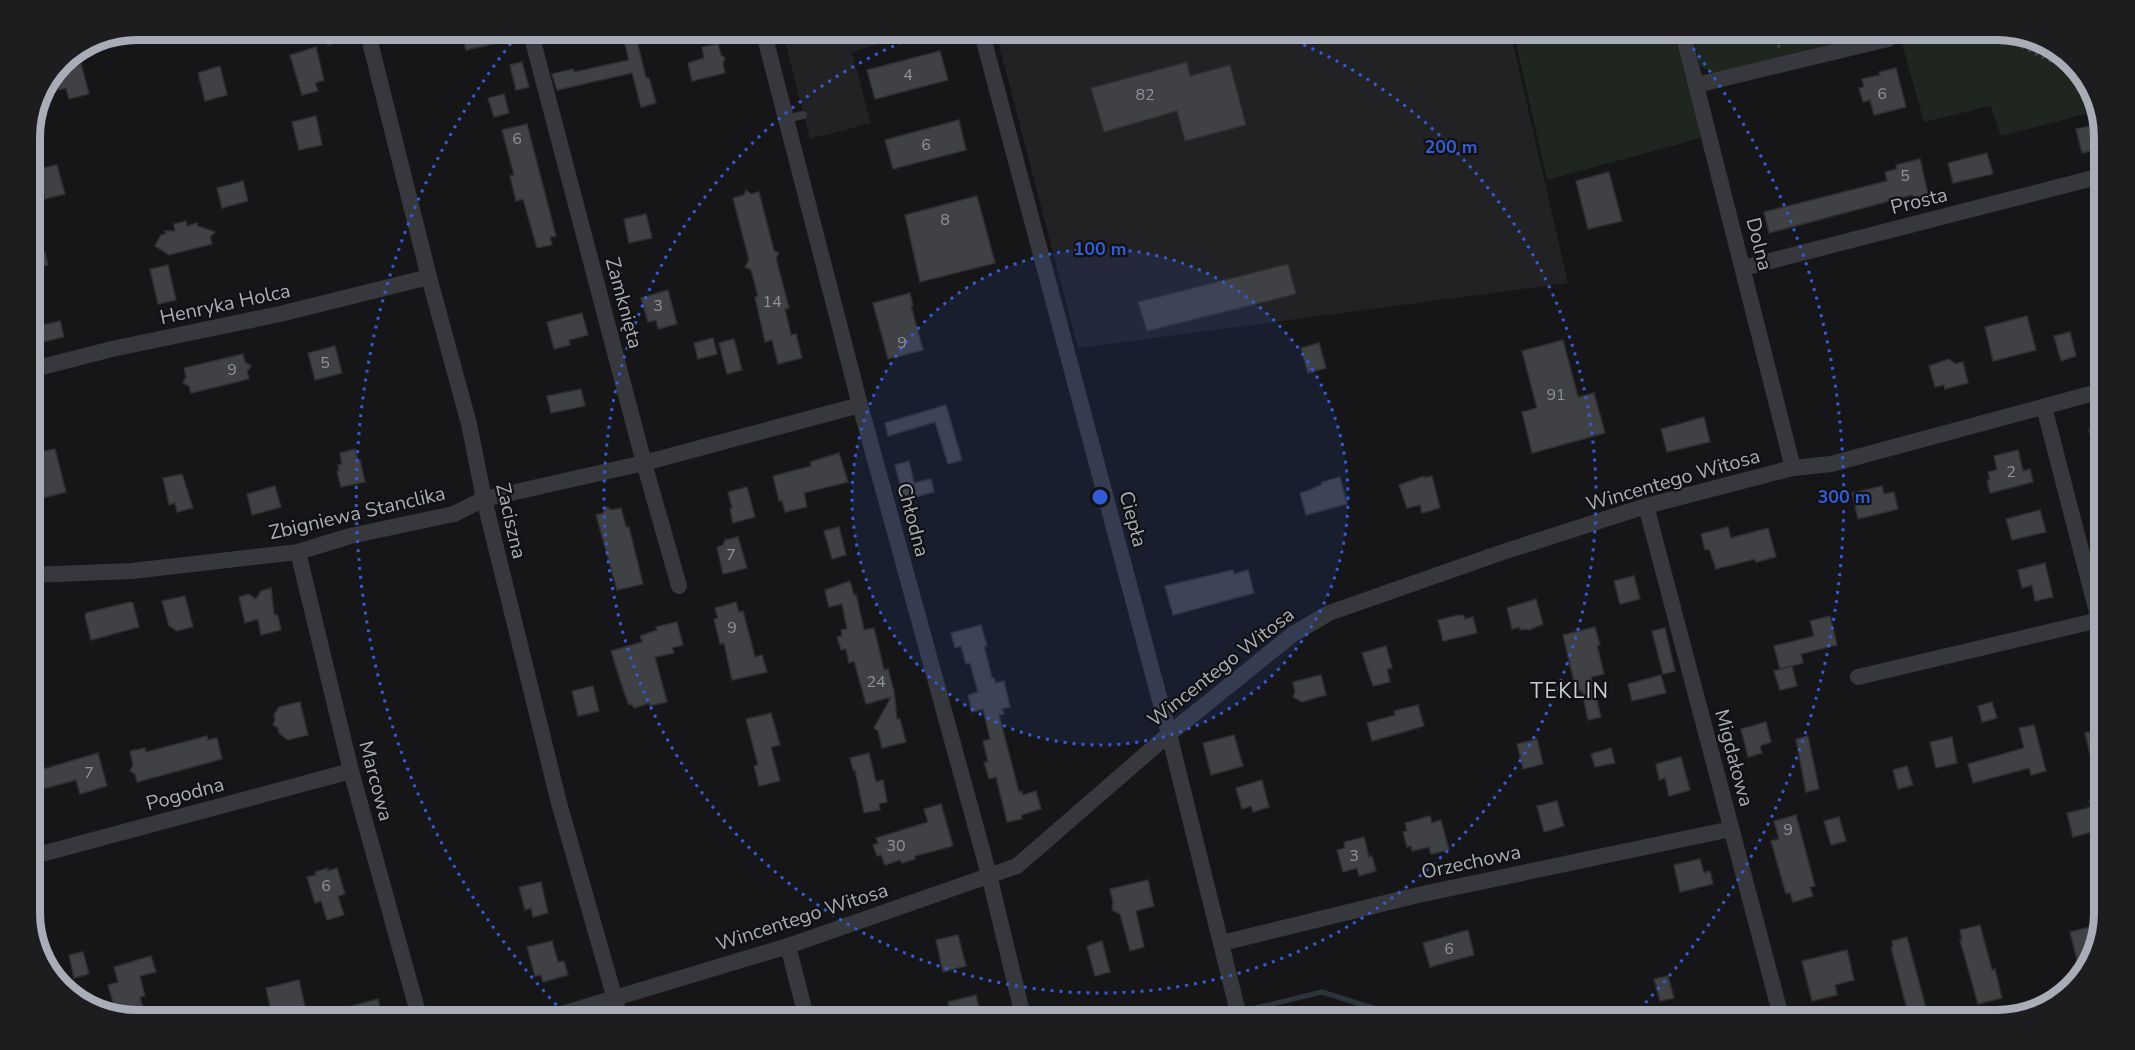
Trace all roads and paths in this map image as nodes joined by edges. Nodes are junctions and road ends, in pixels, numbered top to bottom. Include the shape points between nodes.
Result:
1 (370, 40) edge
2 (533, 40) edge
3 (766, 40) edge
4 (984, 40) edge
5 (1684, 40) edge
6 (1884, 40) edge
7 (2010, 41) edge
8 (2064, 68) edge
9 (1696, 86) junction
10 (803, 115) dead end
11 (786, 119) junction
12 (2094, 178) edge
13 (1743, 267) junction
14 (429, 277) junction
15 (41, 367) edge
16 (2094, 393) edge
17 (860, 405) junction
18 (2044, 407) junction
19 (644, 463) junction
20 (1793, 468) junction
21 (484, 499) junction
22 (1646, 506) junction
23 (298, 552) junction
24 (41, 575) edge
25 (679, 586) dead end
26 (2094, 601) edge
27 (2094, 621) edge
28 (1858, 677) dead end
29 (1169, 734) junction
30 (351, 771) junction
31 (1731, 829) junction
32 (41, 854) edge
33 (989, 875) junction
34 (1222, 943) junction
35 (788, 946) junction
36 (615, 998) junction
37 (417, 1010) edge
38 (575, 1010) edge
39 (618, 1010) edge
40 (804, 1010) edge
41 (1022, 1010) edge
42 (1238, 1010) edge
43 (1779, 1010) edge

1 - 14 street, Zaciszna
2 - 19 street, Zamknięta
3 - 11 street, Chłodna
4 - 29 street, Ciepła
5 - 9 street, Dolna
6 - 9 street
7 - 8 path
9 - 13 street, Dolna
10 - 11 lane
11 - 17 street, Chłodna
12 - 13 street, Prosta
13 - 20 street, Dolna
14 - 15 street, Henryka Holca
14 - 21 street, Zaciszna via 469,424
16 - 18 street, Wincentego Witosa
17 - 19 street, Zbigniewa Stanclika
17 - 33 street, Chłodna
18 - 20 street, Wincentego Witosa via 1831,464
18 - 26 street
19 - 21 street, Zbigniewa Stanclika
19 - 25 street, Zamknięta
20 - 22 street, Wincentego Witosa
21 - 23 street, Zbigniewa Stanclika via 454,514 350,536
21 - 36 street, Zaciszna via 559,803
22 - 29 street, Wincentego Witosa via 1329,613 1293,634
22 - 31 street, Migdałowa
23 - 24 street, Zbigniewa Stanclika via 132,571
23 - 30 street, Marcowa
27 - 28 street
29 - 33 street, Wincentego Witosa via 1017,866
29 - 34 street, Ciepła
30 - 32 street, Pogodna
30 - 37 street, Marcowa
31 - 34 street, Orzechowa via 1418,895
31 - 43 street, Migdałowa
33 - 35 street, Wincentego Witosa
33 - 41 street, Chłodna
34 - 42 street, Ciepła
35 - 36 street, Wincentego Witosa
35 - 40 street
36 - 38 street, Wincentego Witosa
36 - 39 street, Zaciszna

